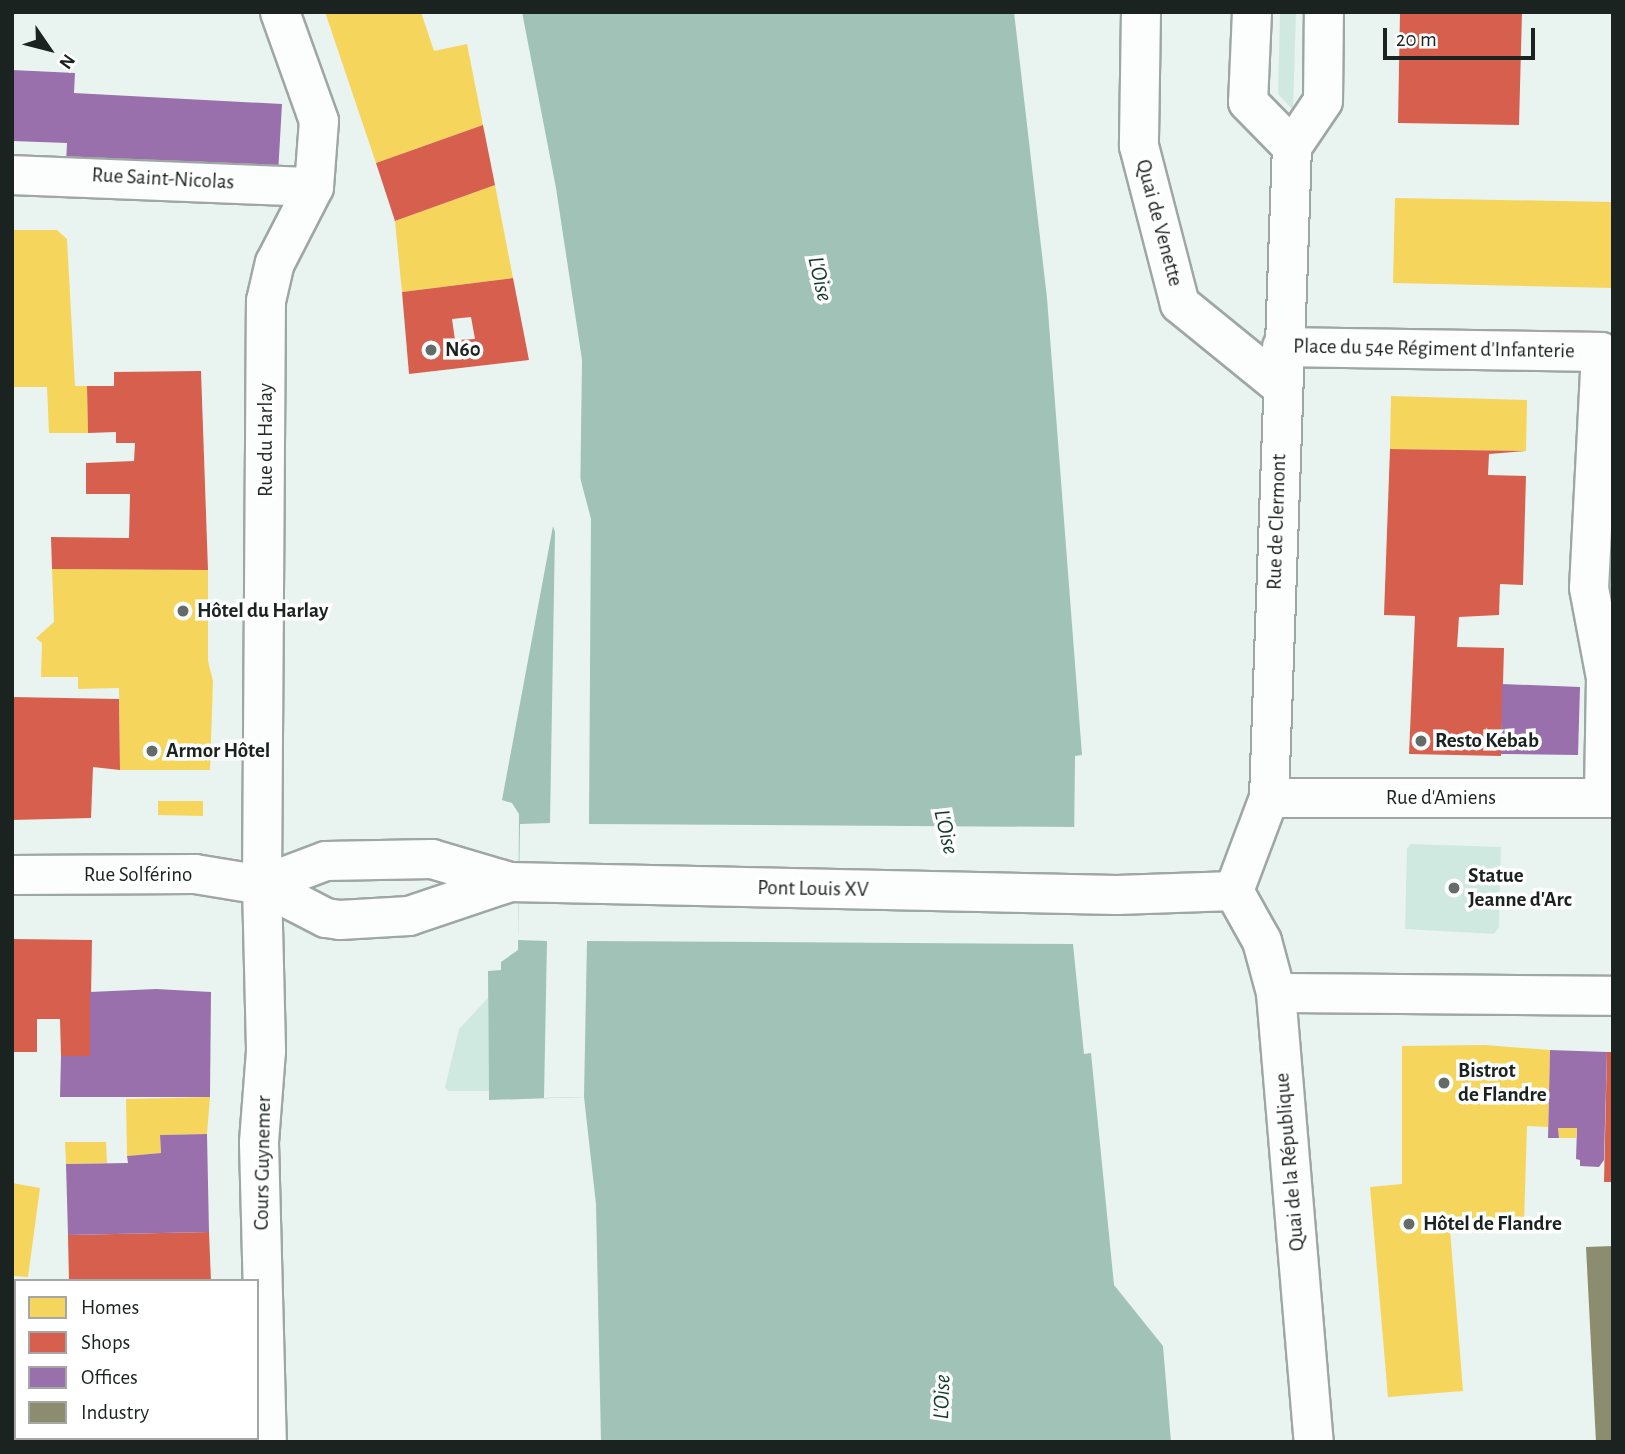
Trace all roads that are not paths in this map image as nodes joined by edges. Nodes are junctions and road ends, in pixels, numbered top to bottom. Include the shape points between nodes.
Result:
1 (279, 12) edge
2 (1141, 12) edge
3 (1252, 12) edge
4 (1324, 12) edge
5 (1292, 147) junction
6 (12, 175) edge
7 (314, 187) junction
8 (1282, 347) junction
9 (1281, 386) junction
10 (1269, 798) junction
11 (1608, 798) edge
12 (12, 875) edge
13 (510, 882) junction
14 (262, 885) junction
15 (1234, 891) junction
16 (1276, 993) junction
17 (1613, 996) edge
18 (267, 1442) edge
19 (1314, 1442) edge

1 - 7 street, Rue du Harlay via 319,121
2 - 9 street, Quai de Venette via 1139,146 1180,304
3 - 5 street via 1248,102
4 - 5 street via 1323,100
5 - 8 street, Rue de Clermont
6 - 7 street, Rue Saint-Nicolas
7 - 14 street, Rue du Harlay via 275,263 266,301
8 - 9 street, Rue de Clermont
8 - 11 street, Place du 54e Régiment d'Infanterie via 1601,352 1589,588 1606,678
9 - 10 street, Rue de Clermont
10 - 11 street, Rue d'Amiens
10 - 15 street, Rue de Clermont
12 - 14 street, Rue Solférino via 195,874
13 - 14 street, Rue Solférino via 432,859 326,861
13 - 14 street, Rue Solférino via 409,916 340,920 326,918
13 - 15 street, Pont Louis XV via 1117,895
14 - 18 street, Cours Guynemer via 266,1051 259,1143
15 - 16 street, Quai de la République via 1262,941
16 - 17 street
16 - 19 street, Quai de la République

